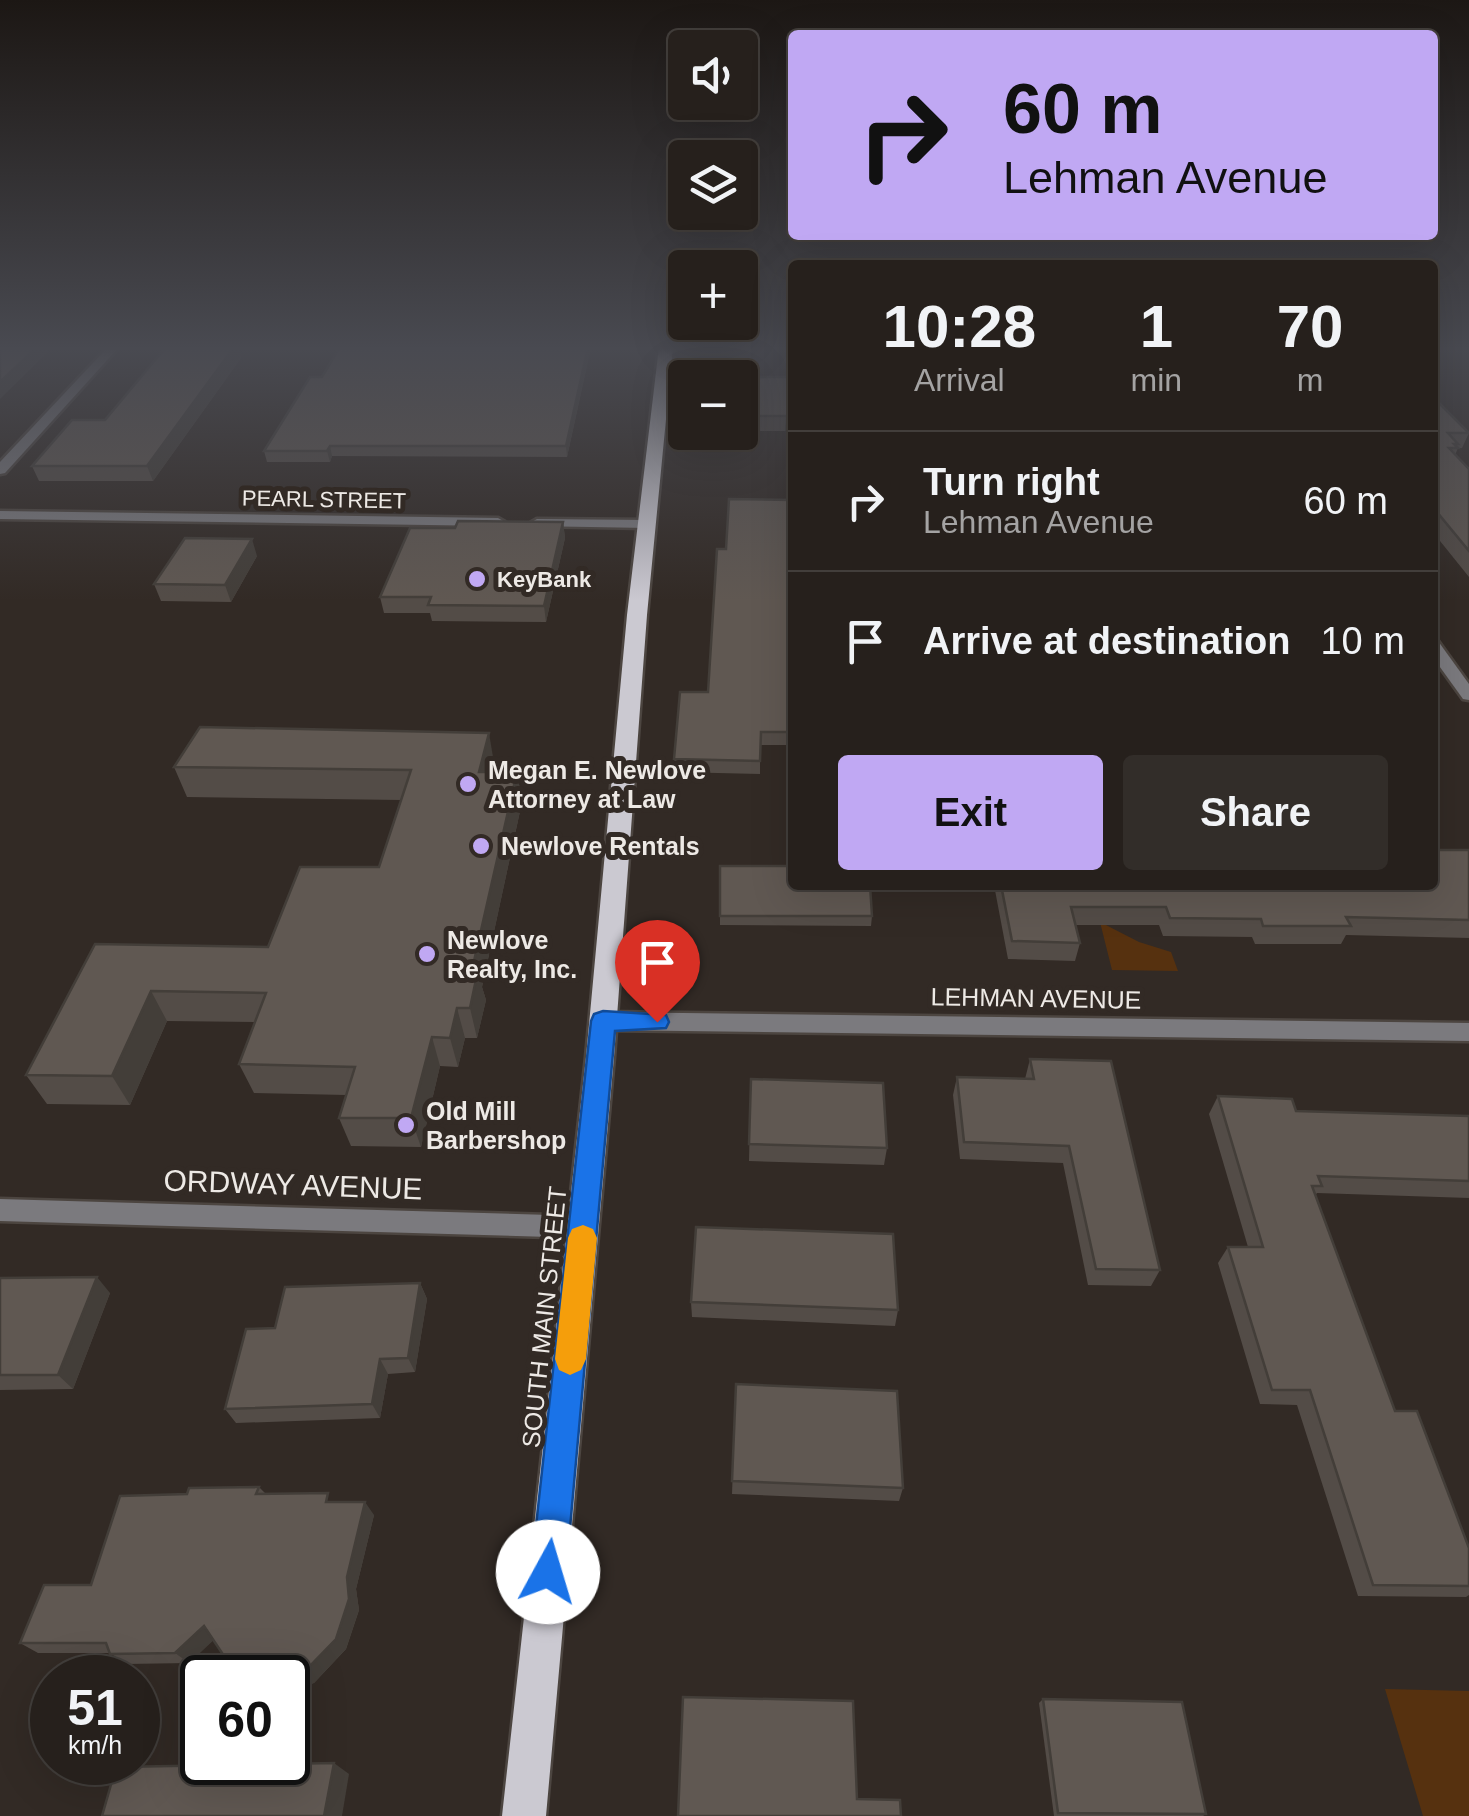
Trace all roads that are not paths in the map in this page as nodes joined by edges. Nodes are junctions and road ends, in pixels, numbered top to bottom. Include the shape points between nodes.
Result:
1 (35, 432) edge
2 (657, 432) edge
3 (0, 470) edge
4 (0, 514) edge
5 (648, 524) junction
6 (1438, 652) edge
7 (1469, 695) edge
8 (603, 1021) junction
9 (1469, 1032) edge
10 (0, 1210) edge
11 (584, 1227) junction
12 (524, 1816) edge

1 - 3 street
2 - 5 main road, SOUTH MAIN STREET
4 - 5 street, PEARL STREET
5 - 8 main road, SOUTH MAIN STREET
6 - 7 street
8 - 9 street, LEHMAN AVENUE
8 - 11 main road, SOUTH MAIN STREET
10 - 11 street, ORDWAY AVENUE
11 - 12 main road, SOUTH MAIN STREET

